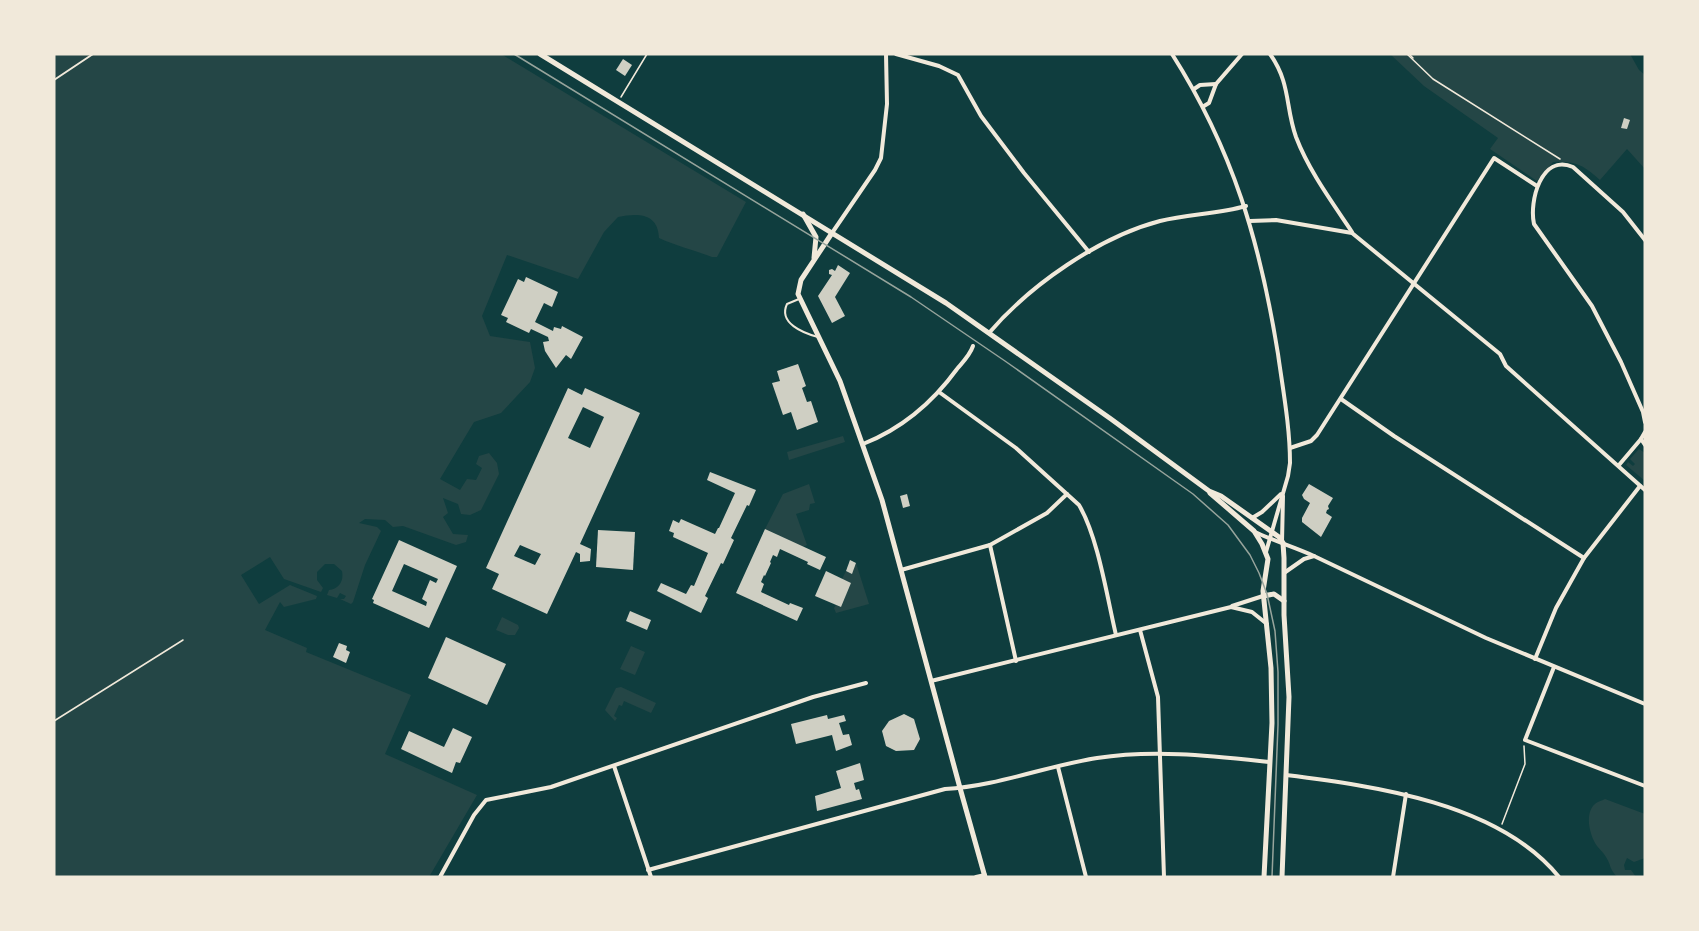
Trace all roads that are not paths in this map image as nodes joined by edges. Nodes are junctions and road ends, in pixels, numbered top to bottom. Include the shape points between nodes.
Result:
1 (93, 54) edge
2 (540, 54) edge
3 (886, 54) edge
4 (896, 54) edge
5 (1172, 54) edge
6 (1242, 54) edge
7 (1270, 54) edge
8 (54, 80) edge
9 (1216, 84) junction
10 (1194, 89) junction
11 (1203, 106) junction
12 (1537, 186) junction
13 (1246, 206) junction
14 (803, 214) junction
15 (1250, 221) junction
16 (832, 233) junction
17 (1352, 233) junction
18 (1645, 240) edge
19 (1089, 252) junction
20 (813, 260) junction
21 (1413, 284) junction
22 (799, 299) junction
23 (990, 333) junction
24 (819, 337) junction
25 (973, 346) dead end
26 (939, 392) junction
27 (1341, 399) junction
28 (1645, 422) edge
29 (1645, 432) edge
30 (1641, 439) junction
31 (863, 444) junction
32 (1645, 445) edge
33 (1290, 448) junction
34 (1619, 465) junction
35 (1640, 486) junction
36 (1645, 490) edge
37 (1209, 491) junction
38 (1284, 492) junction
39 (1067, 494) junction
40 (1252, 518) junction
41 (1254, 531) junction
42 (1272, 531) junction
43 (1270, 540) junction
44 (1282, 543) junction
45 (990, 545) junction
46 (1266, 552) junction
47 (1314, 556) junction
48 (1584, 558) junction
49 (901, 570) junction
50 (1284, 574) junction
51 (1263, 596) junction
52 (1284, 601) junction
53 (1231, 607) junction
54 (1267, 625) junction
55 (1140, 630) junction
56 (1116, 635) junction
57 (1535, 659) junction
58 (1016, 661) junction
59 (1554, 667) junction
60 (931, 681) junction
61 (866, 683) dead end
62 (1645, 704) edge
63 (1160, 754) junction
64 (1270, 762) junction
65 (614, 766) junction
66 (1058, 767) junction
67 (1286, 775) junction
68 (1645, 786) edge
69 (960, 788) junction
70 (1406, 794) junction
71 (648, 870) junction
72 (985, 876) edge
73 (440, 877) edge
74 (651, 877) edge
75 (976, 877) edge
76 (1086, 877) edge
77 (1164, 877) edge
78 (1264, 877) edge
79 (1282, 877) edge
80 (1393, 877) edge
81 (1559, 877) edge

1 - 8 lane
2 - 14 main road
3 - 16 street via 887,104 881,158
4 - 19 street via 958,75 981,116
5 - 10 street
6 - 9 street
7 - 17 street via 1286,85 1295,135 1310,168
9 - 10 street
9 - 11 street via 1209,103
10 - 11 street
11 - 13 street
12 - 18 street via 1552,168 1564,164 1574,167 1623,212
12 - 21 street via 1494,158
12 - 28 street via 1534,224 1592,306 1621,362
13 - 15 street
13 - 19 street via 1161,221
14 - 16 main road
14 - 20 main road via 816,237
15 - 17 street via 1276,220
15 - 33 street via 1272,314
16 - 20 main road
16 - 23 main road
17 - 21 street
19 - 23 street via 1039,286
20 - 22 main road via 799,285
21 - 27 street
21 - 34 street via 1500,354 1506,366
22 - 24 main road
22 - 24 lane via 786,304 784,312 789,322
23 - 37 main road
24 - 31 main road
25 - 26 street
26 - 31 street via 899,425
26 - 39 street via 1016,448
27 - 33 street via 1311,441
27 - 48 street
29 - 30 street
30 - 32 street
30 - 34 street
31 - 49 main road
33 - 38 street
34 - 35 street
35 - 36 street
35 - 48 street
37 - 40 main road
37 - 41 main road
38 - 40 street
38 - 42 street
38 - 44 street
39 - 45 street via 1047,513
39 - 56 street via 1086,517
40 - 42 main road
41 - 43 street
41 - 46 main road
42 - 43 street
42 - 44 main road
43 - 44 street
43 - 46 street
44 - 47 street
44 - 50 main road
45 - 49 street
45 - 58 street
46 - 51 main road via 1268,568
47 - 50 street
47 - 57 street
48 - 57 street via 1556,608
49 - 60 main road
50 - 52 main road
51 - 52 main road via 1274,594
51 - 53 street
51 - 54 main road
52 - 67 main road via 1289,697
53 - 54 street via 1252,612
53 - 55 street
54 - 64 main road via 1272,690
55 - 56 street
55 - 63 street via 1158,697
56 - 58 street
57 - 59 street
58 - 60 street
59 - 62 street
59 - 68 street via 1525,740
60 - 69 main road
61 - 65 street via 813,697
63 - 64 street
63 - 66 street via 1098,758
63 - 77 street
64 - 78 main road
65 - 71 street
65 - 73 street via 545,789 489,799 474,815
66 - 69 street
66 - 76 street
67 - 70 street
67 - 79 main road
69 - 71 street
69 - 72 main road
70 - 80 street
70 - 81 street via 1500,830 1534,853
71 - 74 street
72 - 75 street

